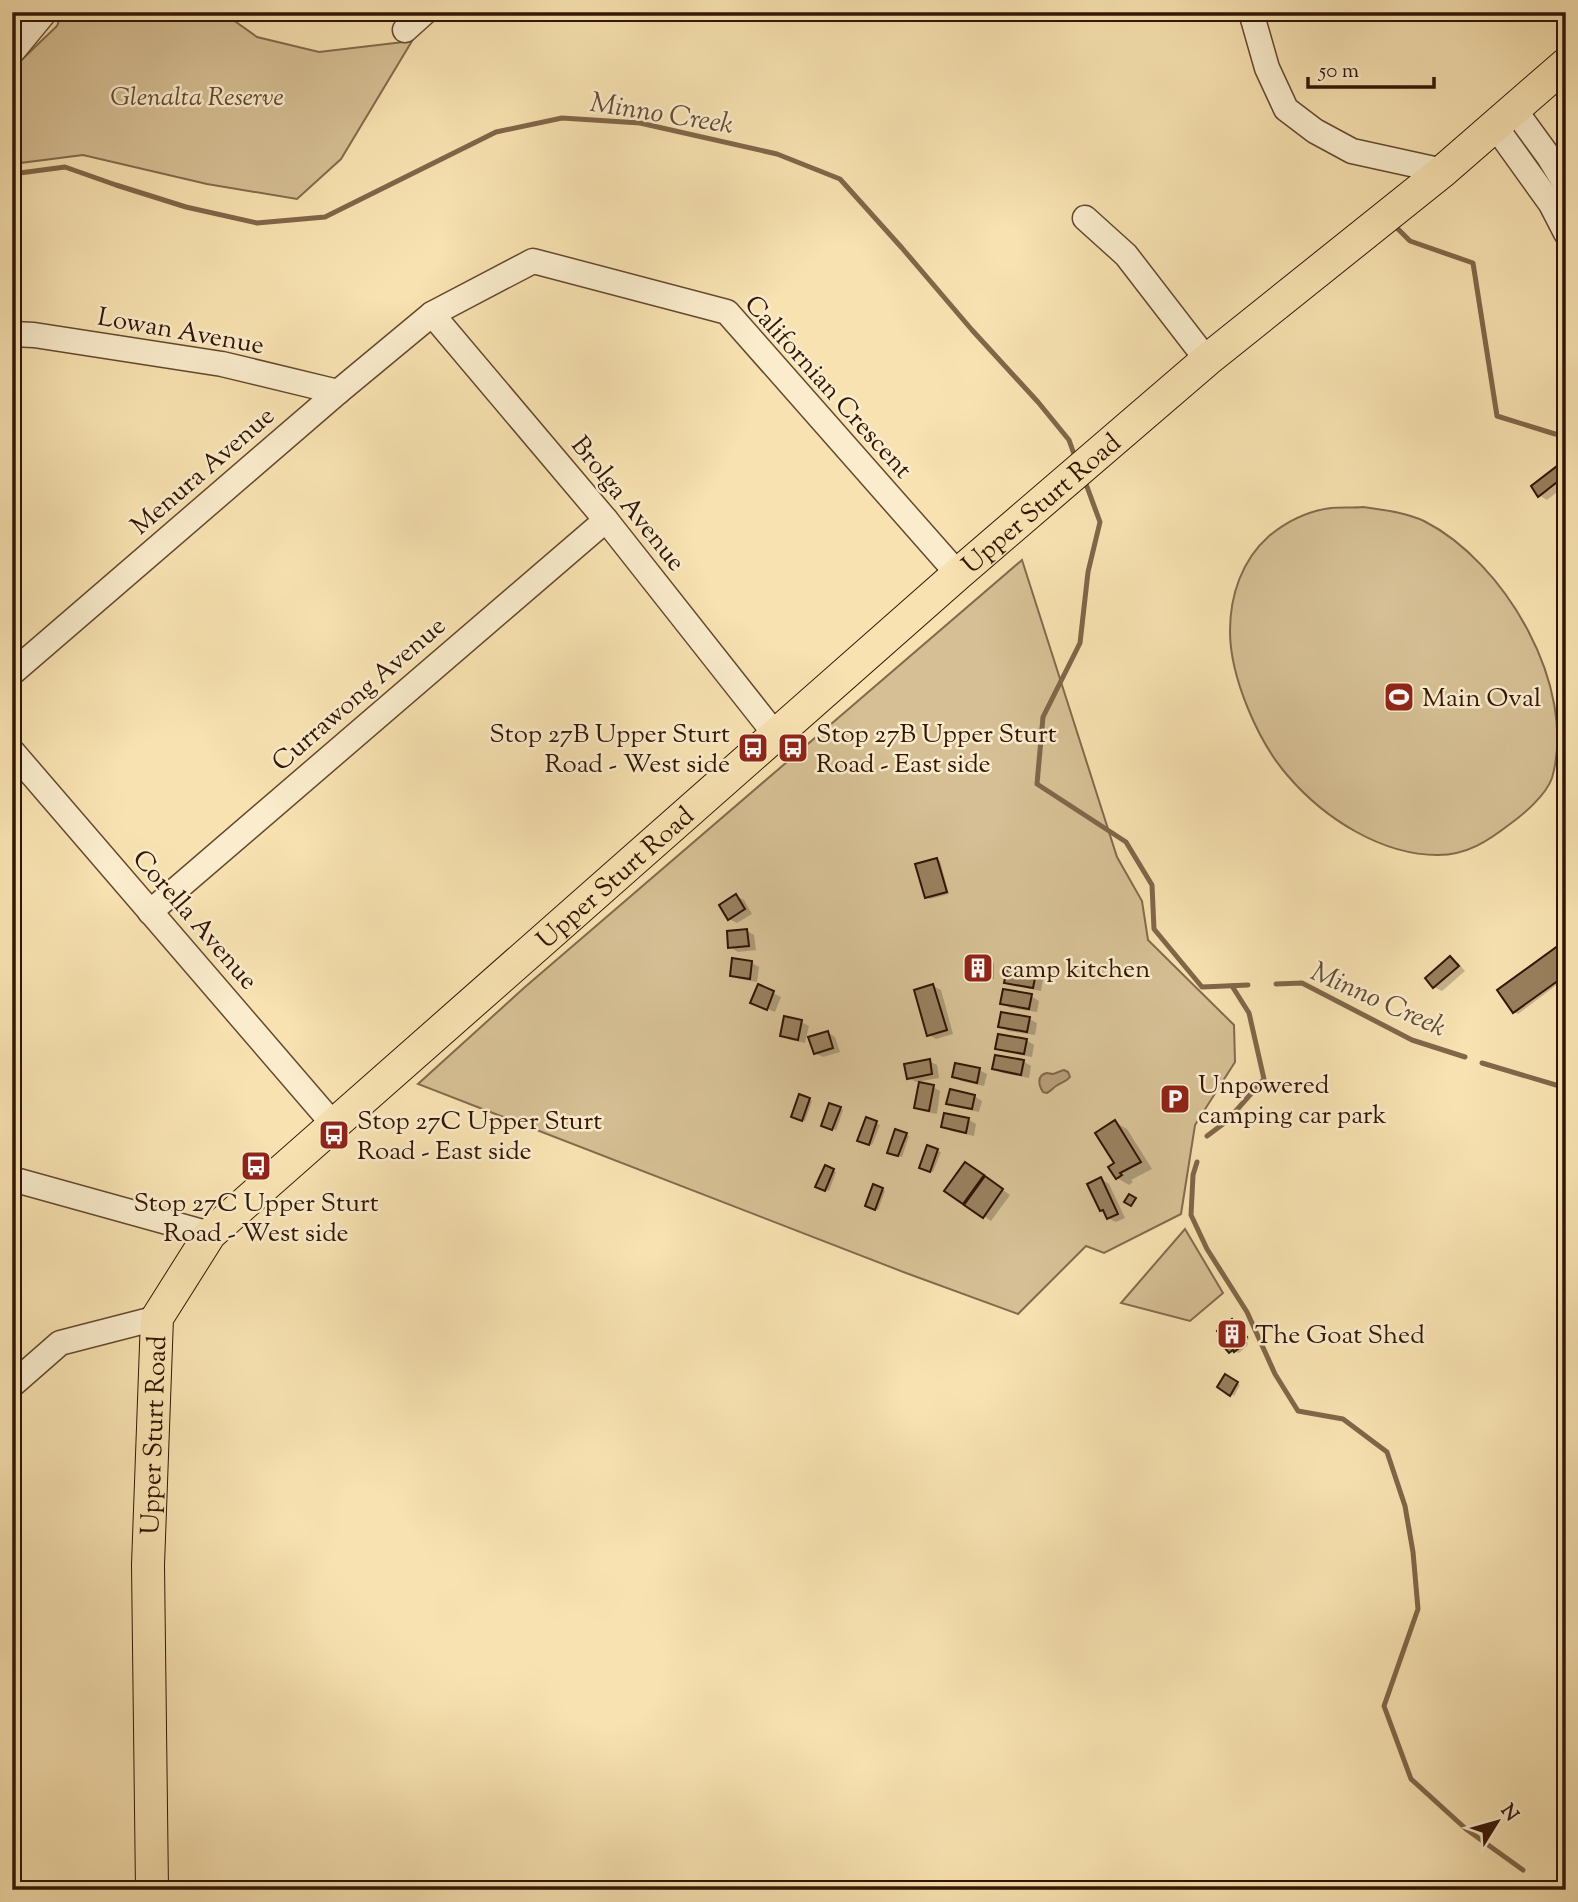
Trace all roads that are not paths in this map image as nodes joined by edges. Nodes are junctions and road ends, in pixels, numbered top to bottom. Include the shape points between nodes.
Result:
1 (45, 12) edge
2 (425, 12) edge
3 (1251, 12) edge
4 (405, 30) dead end
5 (12, 52) edge
6 (1566, 64) edge
7 (1504, 118) junction
8 (1443, 171) junction
9 (1566, 185) edge
10 (1085, 218) dead end
11 (1566, 233) edge
12 (432, 314) junction
13 (12, 334) edge
14 (1208, 359) junction
15 (338, 392) junction
16 (606, 520) junction
17 (958, 574) junction
18 (12, 673) edge
19 (775, 734) junction
20 (12, 751) edge
21 (150, 912) junction
22 (334, 1125) junction
23 (12, 1179) edge
24 (210, 1234) junction
25 (157, 1318) junction
26 (12, 1385) edge
27 (152, 1890) edge

1 - 5 street
2 - 4 street
3 - 8 street via 1267,68 1286,109 1352,151
6 - 7 main road, Upper Sturt Road
7 - 8 main road, Upper Sturt Road
7 - 9 street via 1549,157
7 - 11 street
8 - 14 main road, Upper Sturt Road
10 - 14 street via 1126,255
12 - 15 street, Menura Avenue
12 - 16 street, Brolga Avenue
12 - 17 street, Californian Crescent via 533,261 727,312
13 - 15 street, Lowan Avenue via 222,364
14 - 17 main road, Upper Sturt Road
15 - 18 street, Menura Avenue
16 - 19 street, Brolga Avenue
16 - 21 street, Currawong Avenue
17 - 19 main road, Upper Sturt Road
19 - 22 main road, Upper Sturt Road
20 - 21 street, Corella Avenue
21 - 22 street, Corella Avenue
22 - 24 main road, Upper Sturt Road
23 - 24 street
24 - 25 main road, Upper Sturt Road
25 - 26 street via 60,1343
25 - 27 main road, Upper Sturt Road via 149,1565

